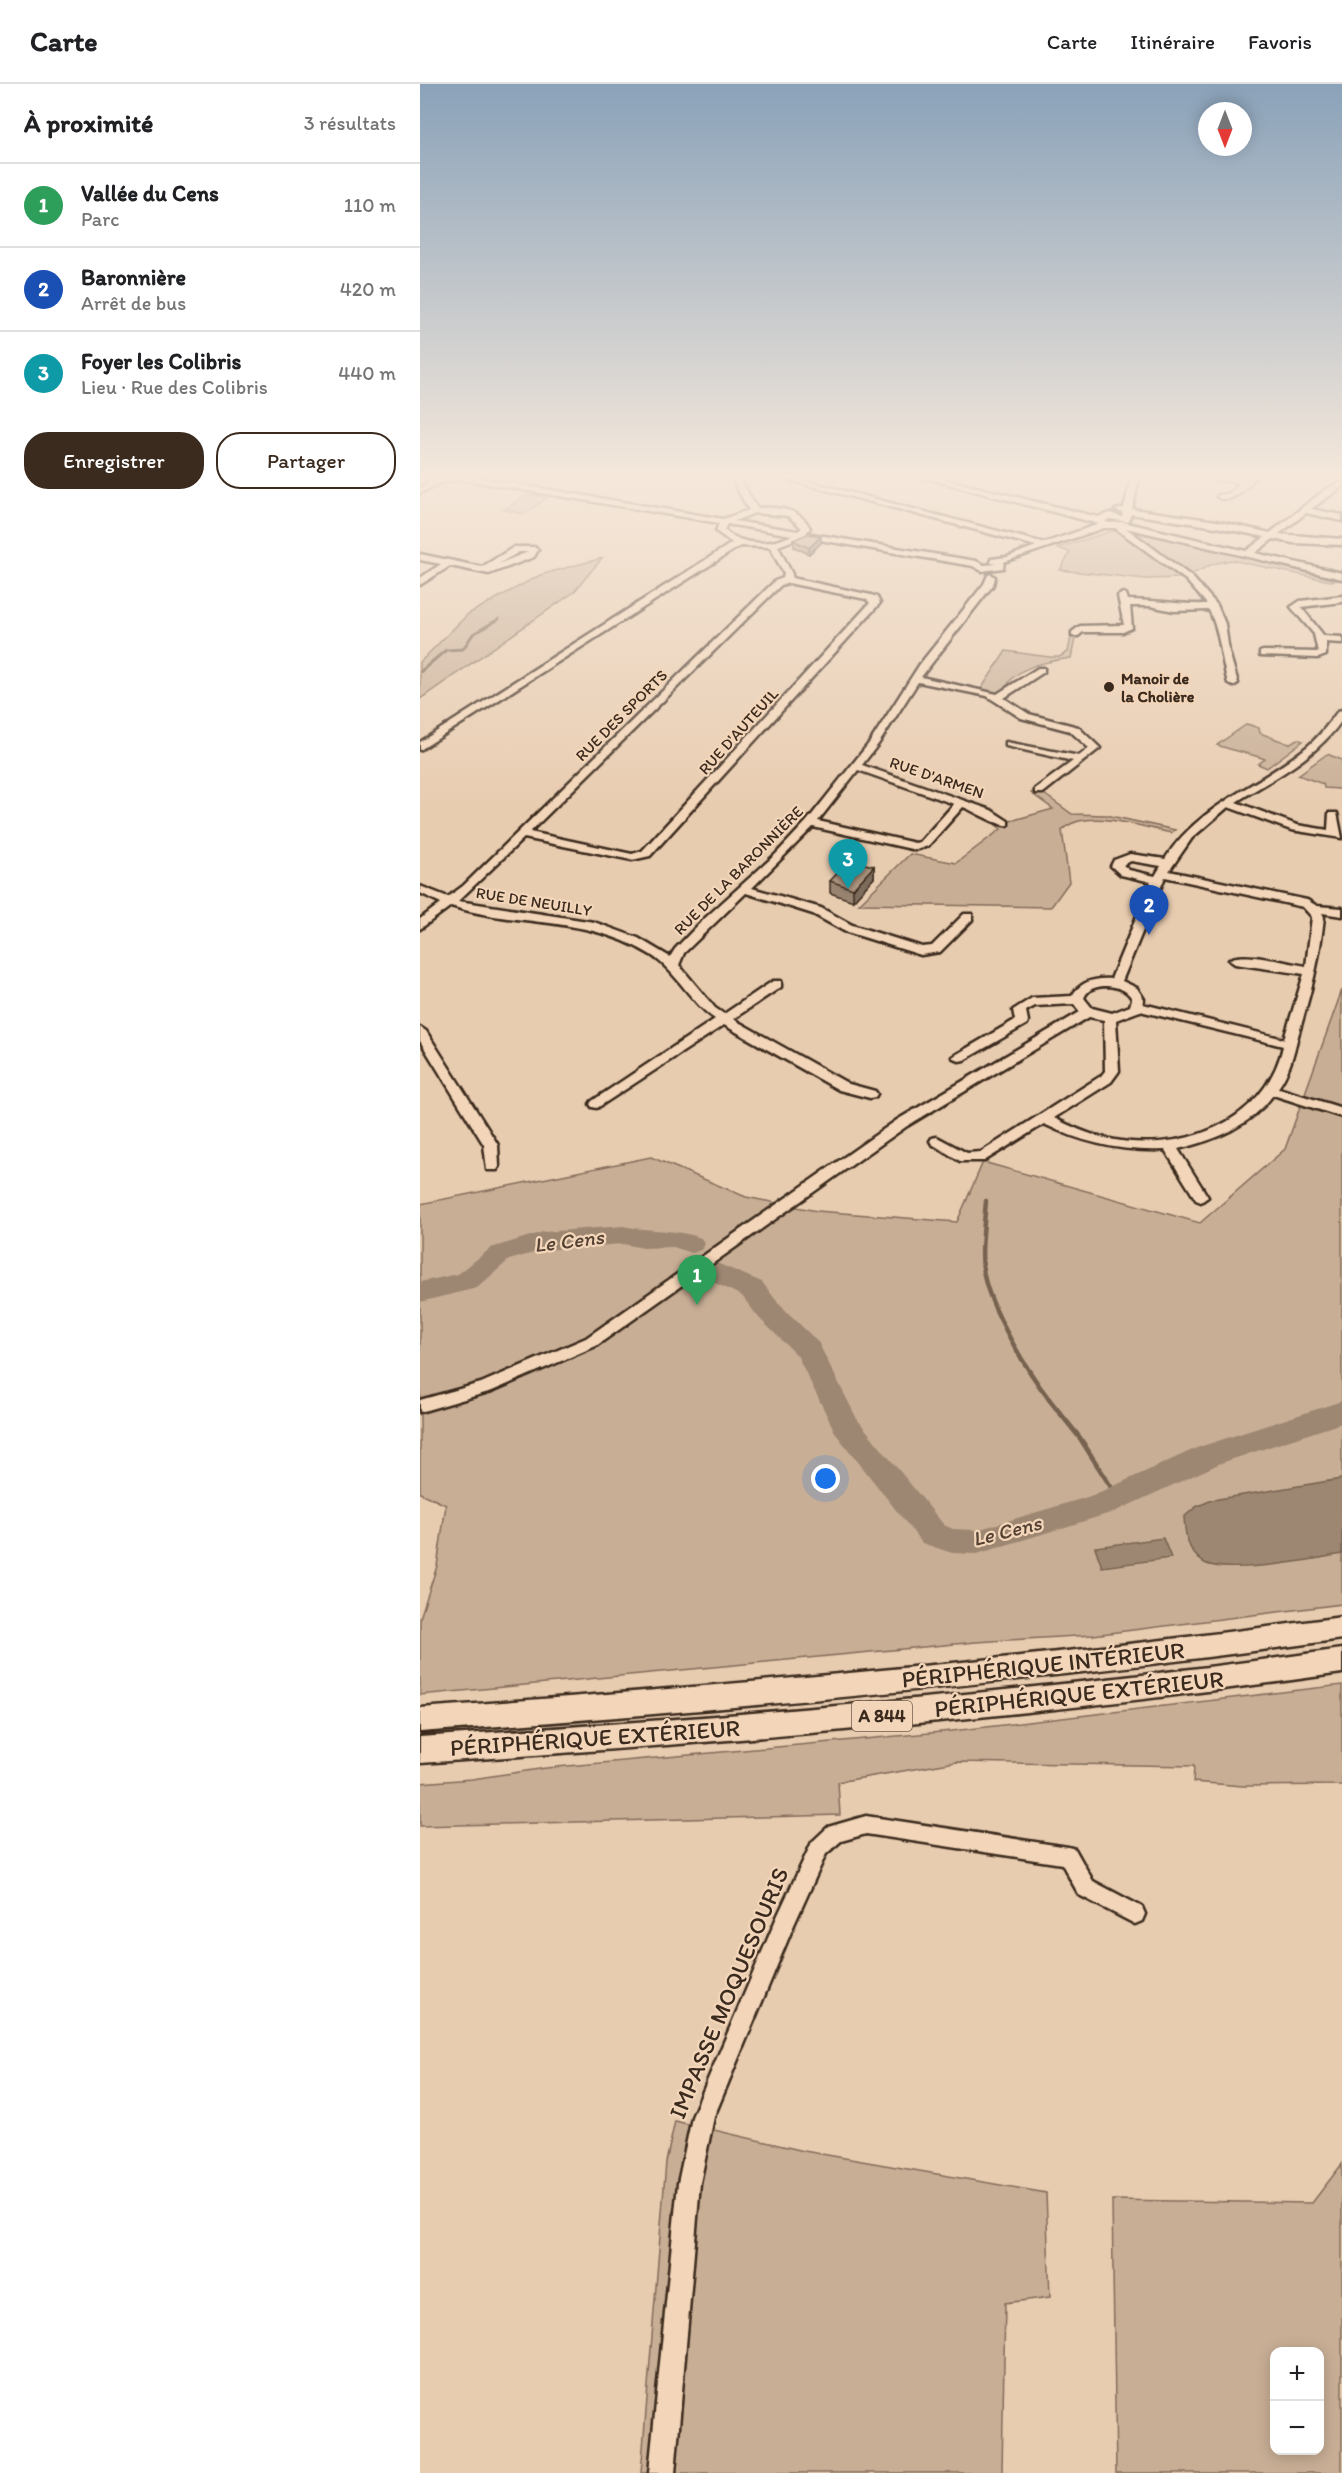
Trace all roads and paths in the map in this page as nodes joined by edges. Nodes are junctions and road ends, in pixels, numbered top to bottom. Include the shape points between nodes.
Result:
1 (669, 587) edge
2 (774, 587) edge
3 (823, 587) edge
4 (986, 587) edge
5 (1199, 587) edge
6 (1342, 599) edge
7 (1214, 608) junction
8 (1078, 628) dead end
9 (1322, 639) junction
10 (1342, 640) edge
11 (1263, 654) dead end
12 (1041, 670) dead end
13 (916, 679) junction
14 (1233, 683) dead end
15 (997, 698) junction
16 (1342, 713) edge
17 (1010, 744) dead end
18 (420, 747) edge
19 (1079, 759) junction
20 (856, 766) junction
21 (1039, 791) dead end
22 (961, 803) junction
23 (1227, 803) junction
24 (1333, 814) dead end
25 (811, 823) junction
26 (1004, 823) dead end
27 (522, 834) junction
28 (1338, 835) edge
29 (1162, 872) junction
30 (420, 889) edge
31 (744, 889) junction
32 (450, 903) junction
33 (1314, 909) junction
34 (1342, 912) edge
35 (968, 917) dead end
36 (420, 925) edge
37 (1235, 960) dead end
38 (673, 965) junction
39 (1311, 971) junction
40 (1115, 983) junction
41 (777, 984) dead end
42 (1078, 1000) junction
43 (1137, 1006) junction
44 (1089, 1012) junction
45 (1110, 1017) junction
46 (723, 1019) junction
47 (420, 1031) edge
48 (1290, 1044) junction
49 (959, 1057) dead end
50 (1272, 1090) junction
51 (870, 1094) dead end
52 (597, 1104) dead end
53 (1342, 1113) edge
54 (1044, 1119) junction
55 (937, 1141) dead end
56 (1170, 1147) junction
57 (492, 1167) dead end
58 (1201, 1197) dead end
59 (420, 1406) edge
60 (1342, 1628) edge
61 (1342, 1661) edge
62 (420, 1720) edge
63 (420, 1750) edge
64 (1135, 1914) dead end
65 (662, 2473) edge

1 - 18 street
2 - 27 street, RUE DES SPORTS
3 - 27 street, RUE D'AUTEUIL via 868,597 875,603 646,854 632,857
4 - 13 street, RUE DE LA BARONNIÈRE
5 - 7 street
6 - 9 street via 1296,608
7 - 8 street via 1174,608 1124,599 1129,626
7 - 14 street
9 - 10 street
9 - 11 street via 1323,653 1318,655
12 - 15 street
13 - 15 street
13 - 20 street, RUE DE LA BARONNIÈRE
15 - 19 street via 1025,716 1074,729 1095,747
16 - 23 street via 1313,749 1290,767
17 - 19 street
19 - 21 street
20 - 22 street, RUE D'ARMEN
20 - 25 street, RUE DE LA BARONNIÈRE
22 - 25 street via 916,848
22 - 26 street, RUE D'ARMEN
23 - 28 street via 1281,824
23 - 29 street via 1204,820
24 - 28 street
25 - 31 street, RUE DE LA BARONNIÈRE
27 - 32 street, RUE DES SPORTS
29 - 33 street via 1308,904
29 - 40 street
30 - 32 street, RUE DE NEUILLY
31 - 35 street via 817,911 848,928 921,951 936,949
31 - 38 street, RUE DE LA BARONNIÈRE via 678,952
32 - 36 street, RUE DES SPORTS
32 - 38 street, RUE DE NEUILLY via 589,924 612,931
33 - 34 street
33 - 39 street via 1318,917
37 - 39 street
38 - 46 street, RUE DE LA BARONNIÈRE via 711,1011
39 - 48 street
40 - 42 street via 1089,985 1080,991
40 - 43 street via 1134,992
41 - 46 street
42 - 44 street
42 - 49 street via 1032,1002 1019,1010 1022,1021
43 - 45 street via 1128,1014
43 - 48 street
44 - 45 street
44 - 59 street via 902,1123 591,1342 486,1387
45 - 54 street via 1112,1071 1106,1079
46 - 51 street, RUE DE LA BARONNIÈRE via 844,1087
46 - 52 street
47 - 57 street via 491,1145
48 - 50 street
50 - 53 street
50 - 56 street via 1232,1127 1209,1138
54 - 55 street via 975,1158 965,1158
54 - 56 street via 1057,1127 1105,1141
56 - 58 street
60 - 62 highway, PÉRIPHÉRIQUE INTÉRIEUR / A 844 via 980,1674 687,1702
61 - 63 highway, PÉRIPHÉRIQUE EXTÉRIEUR / A 844 via 1209,1681 962,1708
64 - 65 street, IMPASSE MOQUESOURIS via 1086,1888 1068,1856 866,1825 835,1833 819,1848 703,2117 695,2147

